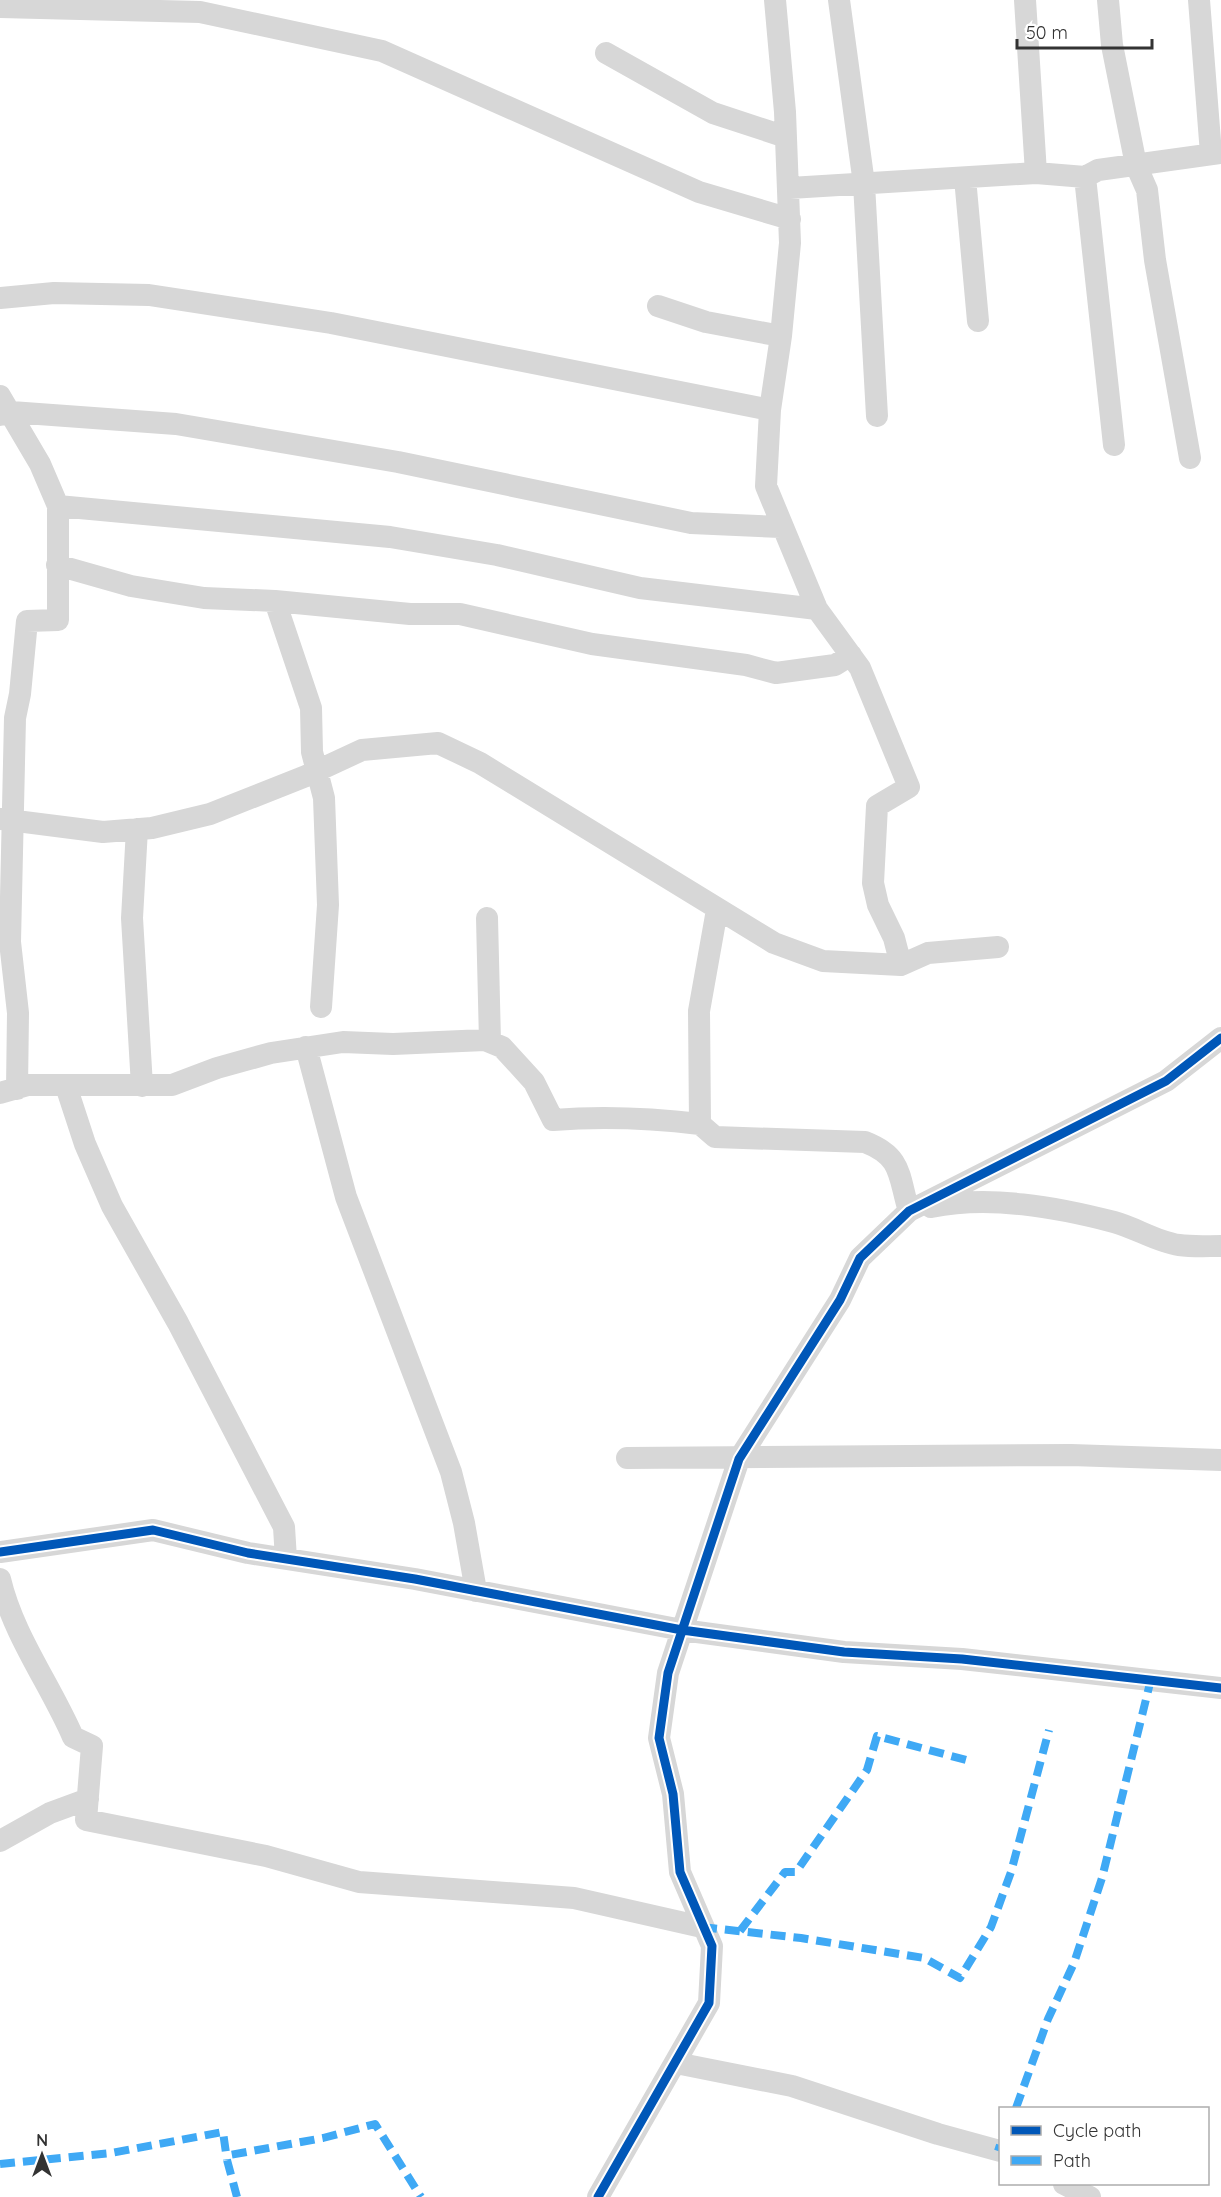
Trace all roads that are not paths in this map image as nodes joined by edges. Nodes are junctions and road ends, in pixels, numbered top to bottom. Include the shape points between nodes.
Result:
1 (775, 0) edge
2 (839, 0) edge
3 (1025, 0) edge
4 (1108, 0) edge
5 (1199, 0) edge
6 (0, 7) edge
7 (606, 53) dead end
8 (786, 137) junction
9 (1216, 154) edge
10 (1136, 165) junction
11 (1036, 173) junction
12 (1084, 177) junction
13 (965, 178) junction
14 (864, 184) junction
15 (790, 188) junction
16 (790, 219) junction
17 (0, 298) edge
18 (658, 306) dead end
19 (978, 321) dead end
20 (781, 336) junction
21 (4, 408) edge
22 (770, 410) junction
23 (877, 416) dead end
24 (1114, 445) dead end
25 (1190, 458) dead end
26 (58, 506) junction
27 (781, 527) junction
28 (57, 565) junction
29 (275, 601) junction
30 (817, 609) junction
31 (851, 655) junction
32 (316, 770) junction
33 (6, 820) edge
34 (137, 829) junction
35 (717, 909) junction
36 (487, 918) dead end
37 (998, 947) dead end
38 (901, 965) junction
39 (321, 1007) dead end
40 (1221, 1038) edge
41 (490, 1042) junction
42 (306, 1047) junction
43 (66, 1086) junction
44 (142, 1086) junction
45 (8, 1091) edge
46 (700, 1124) junction
47 (909, 1211) junction
48 (1221, 1246) edge
49 (627, 1458) dead end
50 (739, 1459) junction
51 (1221, 1460) edge
52 (0, 1552) edge
53 (286, 1559) junction
54 (0, 1579) edge
55 (477, 1591) junction
56 (682, 1630) junction
57 (1221, 1688) edge
58 (88, 1799) junction
59 (0, 1841) edge
60 (702, 1927) junction
61 (676, 2063) junction
62 (999, 2151) edge
63 (1066, 2185) edge
64 (598, 2197) edge
65 (1090, 2197) edge

1 - 8 street
2 - 14 street
3 - 11 street
4 - 10 street via 1112,45
5 - 9 street
6 - 16 street via 200,12 382,51 699,192
7 - 8 street via 712,113
8 - 15 street
9 - 10 street
10 - 12 street via 1098,170
10 - 25 street via 1147,190 1155,260
11 - 12 street
11 - 13 street
12 - 24 street
13 - 14 street
13 - 19 street
14 - 15 street
14 - 23 street
15 - 16 street
16 - 20 street
17 - 22 street via 54,292 149,295 331,323
18 - 20 street via 706,322
20 - 22 street
21 - 26 street via 40,464
21 - 27 street via 176,424 398,462 691,523
22 - 27 street via 766,486
26 - 28 street
26 - 30 street via 390,537 497,555 640,588
27 - 30 street
28 - 29 street via 131,586 204,598
28 - 33 street via 58,620 27,621
29 - 31 street via 410,614 460,614 592,644 776,672 835,665
29 - 32 street via 311,708
30 - 31 street
31 - 38 street via 869,687 909,787 877,806 873,883
32 - 34 street via 210,814
32 - 35 street via 362,750 438,743 480,763
32 - 39 street via 324,798 328,853
33 - 34 street via 103,832
33 - 45 street via 10,942 18,1013
34 - 44 street via 132,918
35 - 38 street via 774,943 823,961
35 - 46 street via 699,1011
36 - 41 street
37 - 38 street via 928,953
40 - 47 street via 1166,1081
41 - 42 street via 343,1042
41 - 46 street via 502,1047 534,1082 553,1120 605,1116
42 - 44 street via 217,1068 172,1085
42 - 55 street via 346,1197 451,1472
43 - 44 street
43 - 45 street via 28,1085
43 - 53 street via 85,1144 112,1206 284,1527
46 - 47 street via 715,1137 865,1142 885,1150 894,1159
47 - 48 street via 949,1203 1022,1204 1116,1223 1178,1245
47 - 50 street via 860,1258 840,1300
49 - 50 street
50 - 51 street via 1071,1455
50 - 56 street
52 - 53 street via 153,1530
53 - 55 street
54 - 58 street via 6,1606 73,1737 92,1746
55 - 56 street
56 - 57 street via 844,1652 962,1659
56 - 60 street via 668,1673 659,1738 673,1794 680,1872
58 - 59 street via 50,1813
58 - 60 street via 86,1820 266,1856 359,1882 573,1898
60 - 61 street via 711,1946 710,2003
61 - 62 street via 792,2086
61 - 64 street
63 - 65 street

